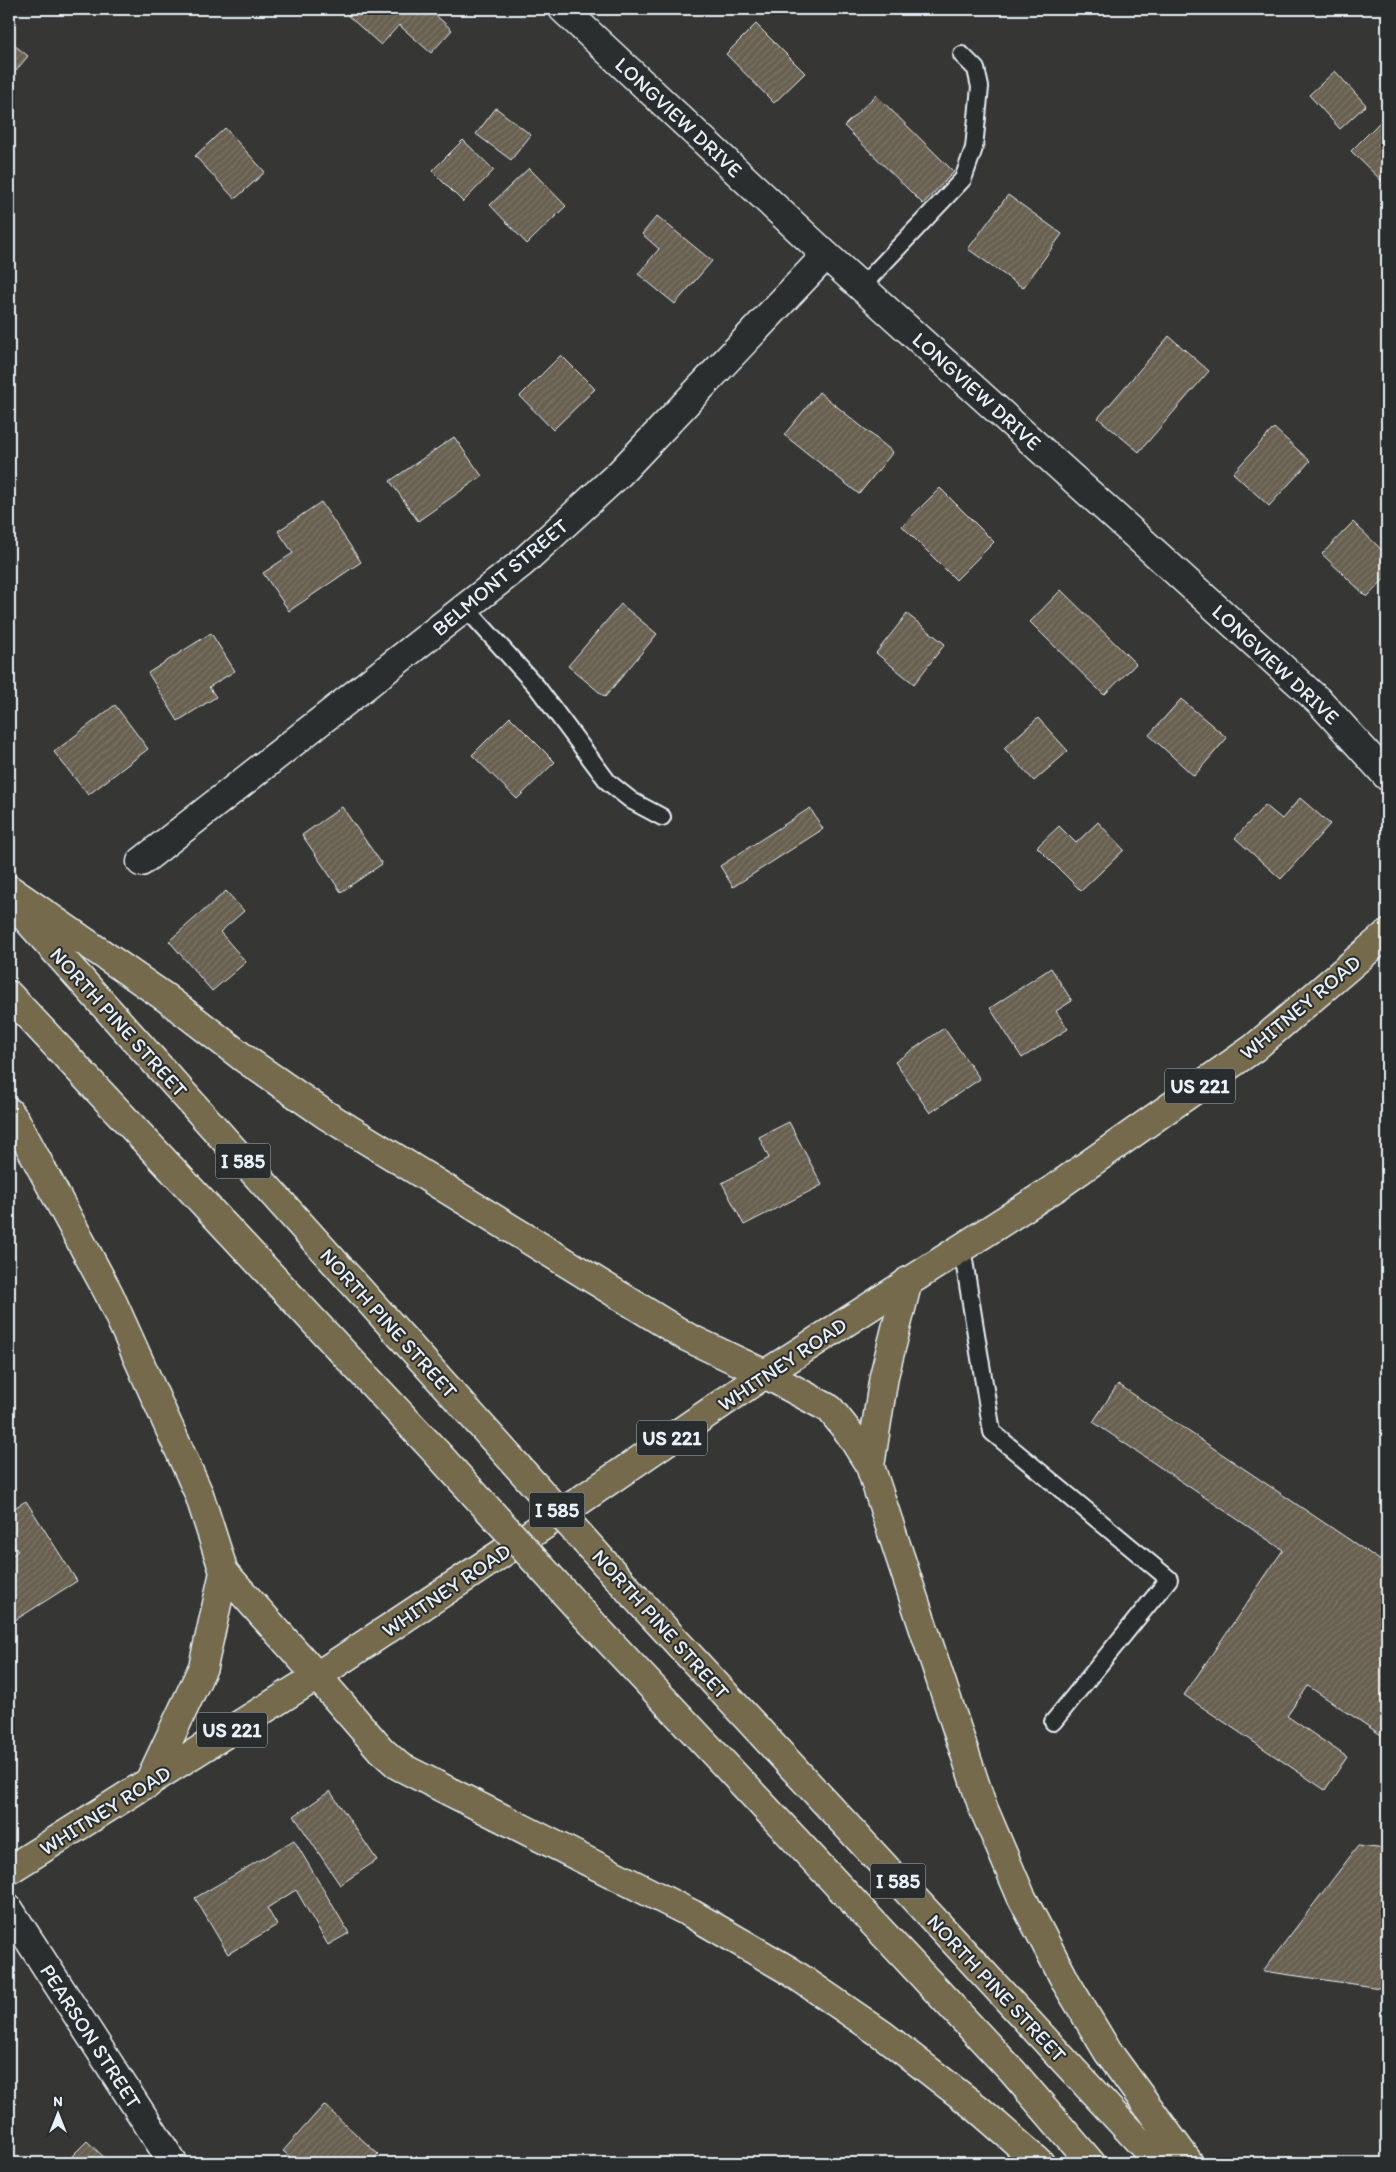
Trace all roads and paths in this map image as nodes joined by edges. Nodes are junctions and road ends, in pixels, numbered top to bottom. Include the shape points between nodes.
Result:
1 (563, 9) edge
2 (962, 55) dead end
3 (826, 255) junction
4 (861, 287) junction
5 (466, 608) junction
6 (1387, 776) edge
7 (662, 817) dead end
8 (141, 862) dead end
9 (9, 889) edge
10 (9, 900) edge
11 (1387, 934) edge
12 (9, 995) edge
13 (9, 1112) edge
14 (962, 1248) junction
15 (908, 1281) junction
16 (765, 1374) junction
17 (870, 1466) junction
18 (224, 1572) junction
19 (317, 1676) junction
20 (1054, 1722) dead end
21 (148, 1784) junction
22 (9, 1870) edge
23 (9, 1910) edge
24 (173, 2163) edge
25 (1040, 2163) edge
26 (1091, 2163) edge
27 (1159, 2163) edge
28 (1189, 2163) edge

1 - 3 street, LONGVIEW DRIVE
2 - 4 lane via 976,69 980,87 974,148 963,180
3 - 4 street, LONGVIEW DRIVE
3 - 5 street, BELMONT STREET via 620,473 522,563
4 - 6 street, LONGVIEW DRIVE via 1321,703
5 - 7 lane via 537,686 608,782 632,801
5 - 8 street, BELMONT STREET
9 - 16 main road via 326,1115 687,1338
10 - 27 main road, NORTH PINE STREET / I 585, bridge via 636,1598
11 - 14 main road, WHITNEY ROAD / US 221 via 1254,1048 1055,1188
12 - 26 main road, I 585, bridge via 1013,2072
13 - 18 main road via 109,1294 199,1494
14 - 15 main road, WHITNEY ROAD / US 221
14 - 20 lane via 992,1432 1168,1579
15 - 16 main road, WHITNEY ROAD / US 221
15 - 17 main road via 884,1376
16 - 17 main road via 830,1409
16 - 19 main road, WHITNEY ROAD / US 221
17 - 28 main road via 982,1805 1021,1896 1067,1984 1108,2052
18 - 19 main road
18 - 21 main road via 203,1666
19 - 21 main road, WHITNEY ROAD / US 221
19 - 25 main road via 381,1750 399,1766 692,1914 790,1971 883,2035 977,2108
21 - 22 main road, WHITNEY ROAD / US 221
23 - 24 street, PEARSON STREET

